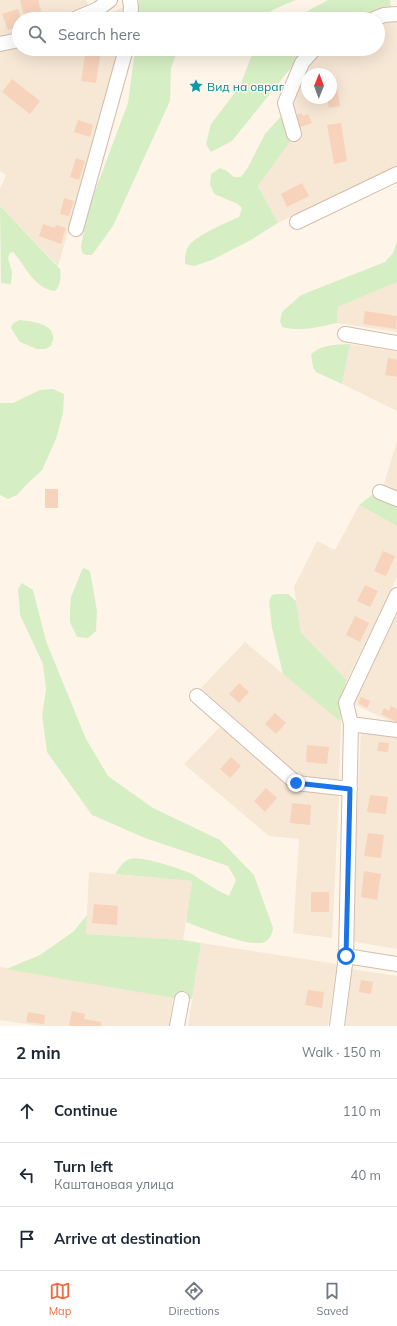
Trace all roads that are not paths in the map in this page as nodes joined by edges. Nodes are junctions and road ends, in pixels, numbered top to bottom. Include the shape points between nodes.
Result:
1 (110, 0) edge
2 (130, 0) edge
3 (91, 12) edge
4 (131, 12) edge
5 (397, 14) edge
6 (385, 15) edge
7 (12, 41) edge
8 (0, 44) edge
9 (124, 56) edge
10 (308, 56) edge
11 (294, 134) dead end
12 (397, 174) edge
13 (297, 222) dead end
14 (76, 229) dead end
15 (345, 334) dead end
16 (397, 343) edge
17 (380, 492) dead end
18 (397, 499) edge
19 (397, 595) edge
20 (197, 696) dead end
21 (351, 724) junction
22 (397, 730) edge
23 (350, 789) junction
24 (346, 956) junction
25 (397, 964) edge
26 (182, 999) dead end
27 (177, 1026) edge
28 (337, 1026) edge

1 - 3 street
2 - 4 street
5 - 6 street
7 - 8 street
9 - 14 street
10 - 11 street via 302,62 285,104
12 - 13 street
15 - 16 street
17 - 18 street
19 - 21 street via 346,703
20 - 23 street via 296,783
21 - 22 street
21 - 23 street
23 - 24 street
24 - 25 street
24 - 28 street
26 - 27 street

